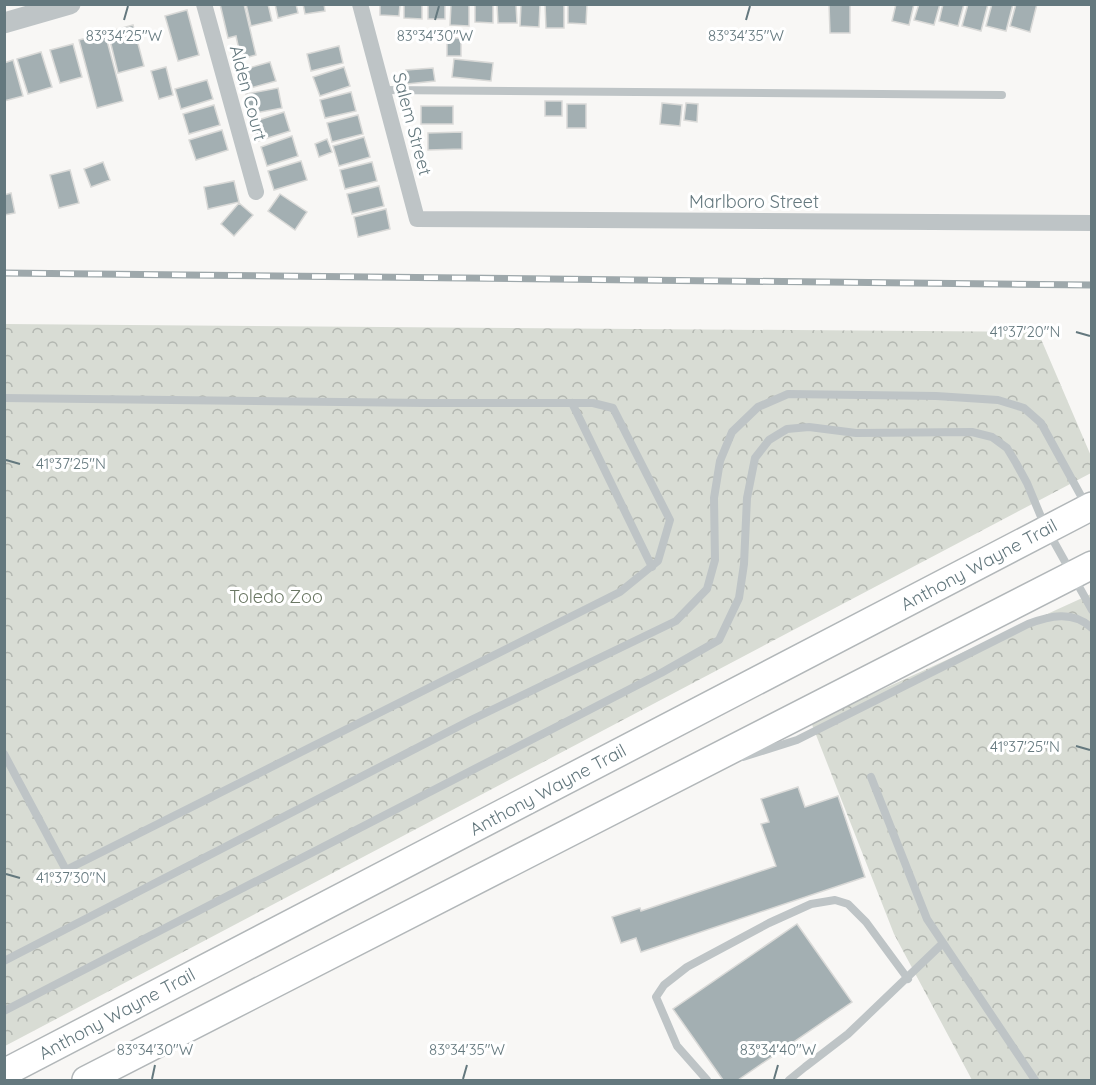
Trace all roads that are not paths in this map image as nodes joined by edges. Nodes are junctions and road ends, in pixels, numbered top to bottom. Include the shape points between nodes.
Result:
1 (70, 4) edge
2 (204, 4) edge
3 (360, 4) edge
4 (4, 23) edge
5 (382, 90) junction
6 (1002, 95) dead end
7 (256, 192) dead end
8 (417, 219) joint
9 (1092, 223) edge
10 (4, 398) edge
11 (572, 403) junction
12 (1090, 510) edge
13 (1047, 529) junction
14 (652, 567) junction
15 (1082, 570) edge
16 (1091, 609) edge
17 (1092, 628) edge
18 (4, 754) edge
19 (871, 777) dead end
20 (676, 778) junction
21 (943, 943) junction
22 (4, 961) edge
23 (908, 979) junction
24 (4, 1011) edge
25 (4, 1073) edge
26 (86, 1080) edge
27 (707, 1080) edge
28 (789, 1080) edge
29 (1035, 1080) edge

1 - 4 street
2 - 7 street, Alden Court
3 - 5 street, Salem Street
5 - 6 lane
5 - 8 street, Salem Street
8 - 9 street, Marlboro Street
10 - 11 lane
11 - 14 lane
11 - 14 lane via 613,408 670,519 658,561
12 - 13 highway, Anthony Wayne Trail
12 - 22 lane via 1041,423 1024,408 998,400 936,396 788,394 758,407 732,432 720,461 714,498 715,560 707,590 676,621 471,720
13 - 15 lane
13 - 24 lane via 1016,463 1007,448 992,437 972,432 787,429 769,440 755,458 747,498 739,598 719,640 661,674
13 - 25 highway, Anthony Wayne Trail
14 - 18 lane via 620,592 66,870
15 - 16 lane
15 - 20 highway
17 - 20 lane via 1069,616 1049,616 797,740
19 - 21 lane via 927,920
20 - 26 highway
21 - 23 lane
21 - 29 lane
23 - 27 lane via 848,904 835,900 811,904 769,923 687,967 663,985 656,997 677,1046
23 - 28 lane via 848,1034

